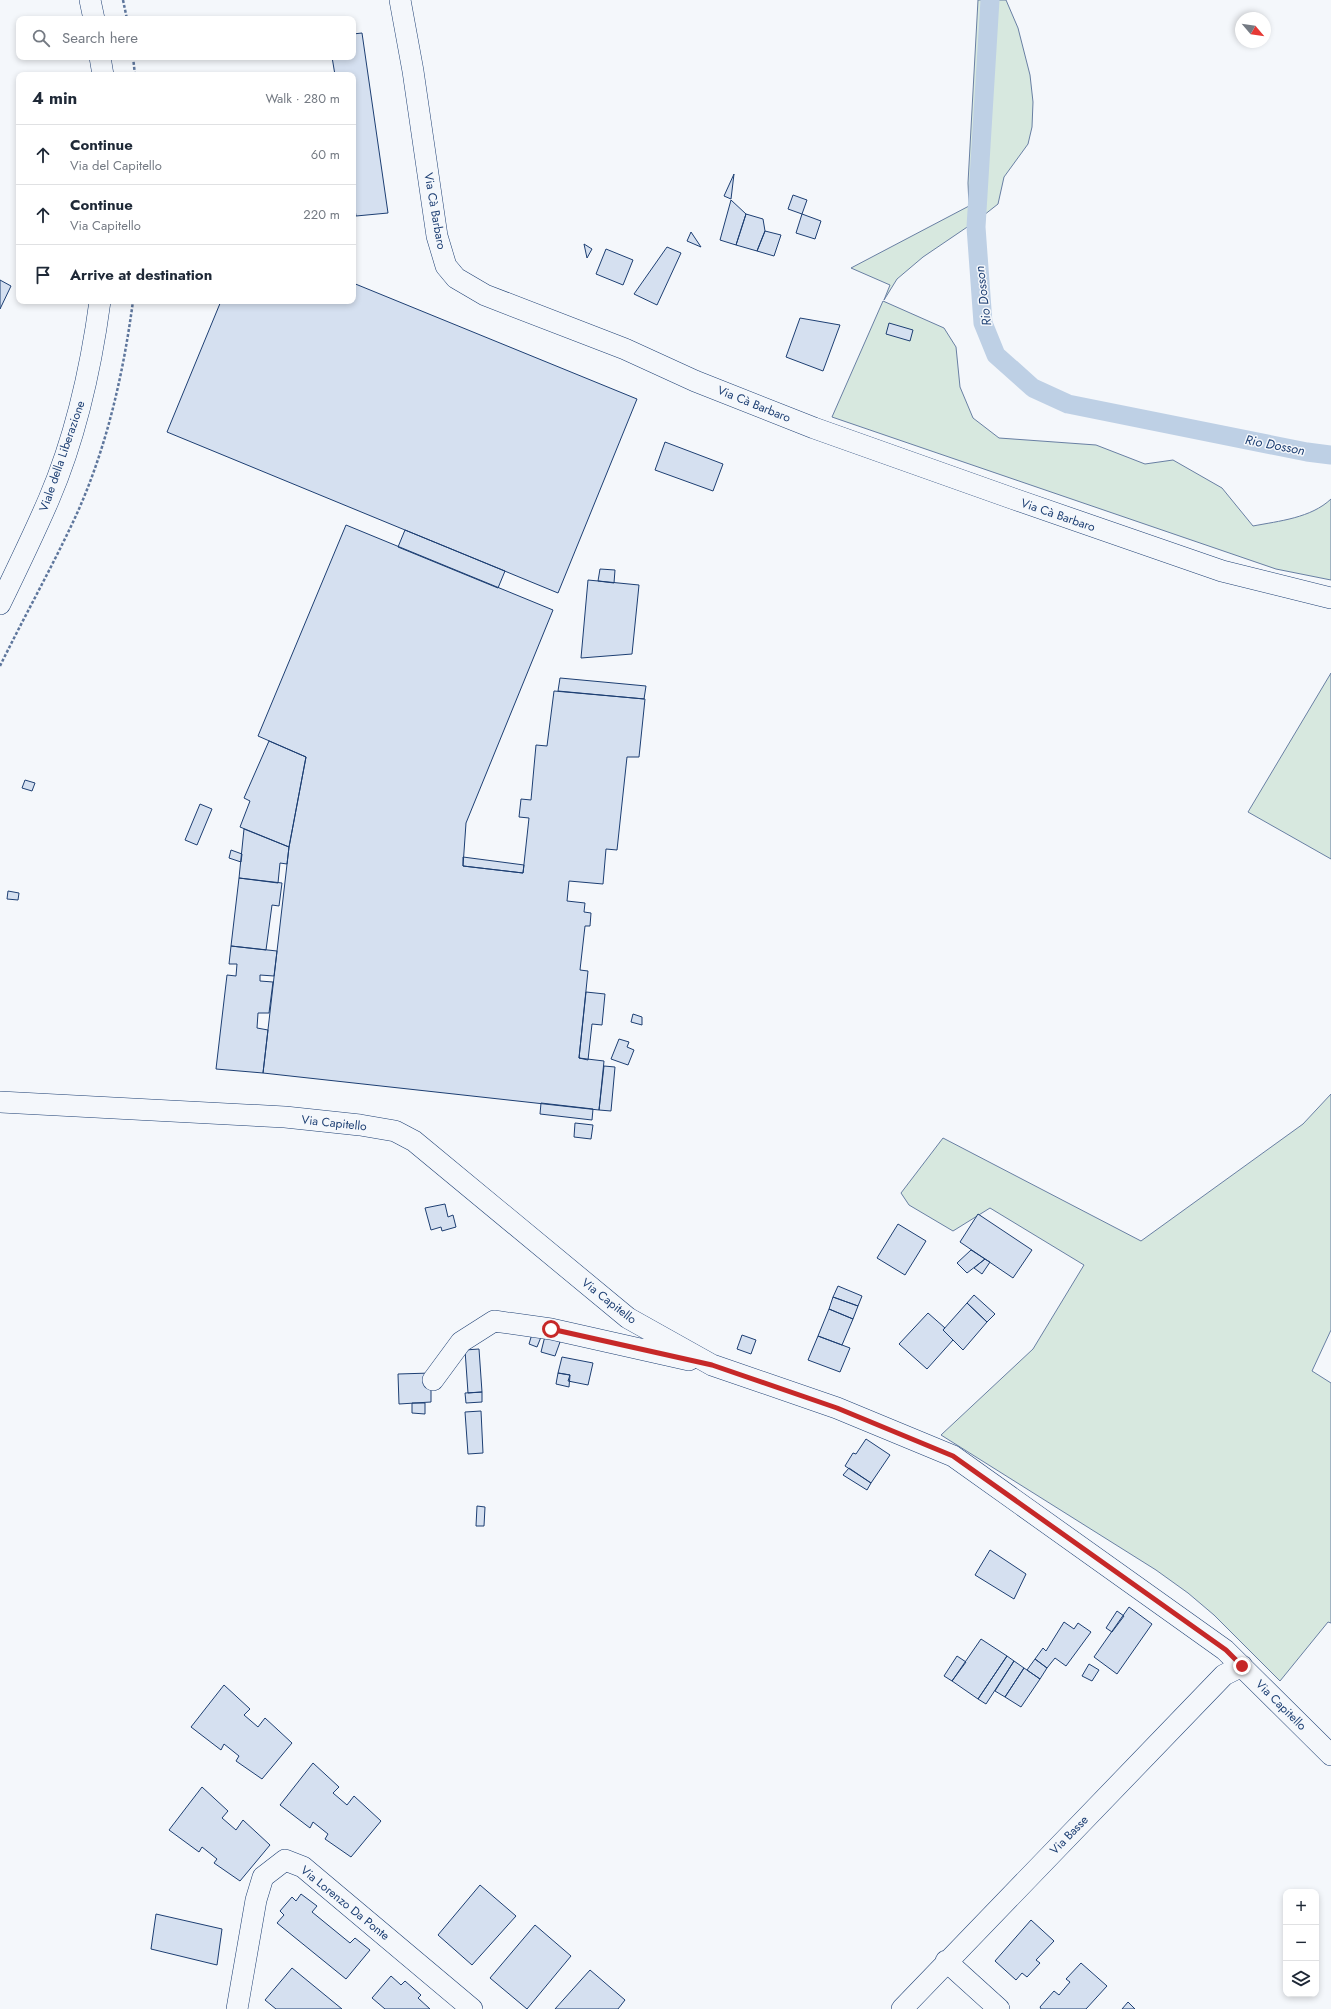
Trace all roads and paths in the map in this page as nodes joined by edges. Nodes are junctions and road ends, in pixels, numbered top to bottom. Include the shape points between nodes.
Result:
1 (90, 0) edge
2 (123, 0) edge
3 (400, 0) edge
4 (93, 16) edge
5 (126, 16) edge
6 (100, 60) edge
7 (133, 60) edge
8 (102, 72) edge
9 (135, 72) edge
10 (100, 304) edge
11 (133, 304) edge
12 (1331, 598) edge
13 (0, 604) edge
14 (0, 666) edge
15 (0, 1102) edge
16 (712, 1365) junction
17 (433, 1380) dead end
18 (1242, 1666) junction
19 (1331, 1755) edge
20 (946, 1961) junction
21 (237, 2009) edge
22 (472, 2009) edge
23 (902, 2009) edge
24 (999, 2009) edge

1 - 4 street
2 - 5 path
3 - 12 street, Via Cà Barbaro via 437,236 446,266 456,278 485,295 625,349 696,381 814,428 1222,571
6 - 8 street
7 - 9 path
10 - 13 street, Viale della Liberazione via 80,409 66,453 50,498
11 - 14 path via 117,395 93,470 74,519
15 - 16 street, Via Capitello via 285,1117 394,1131 414,1141 628,1318
16 - 17 street via 551,1329 494,1321 461,1342
16 - 18 street, Via Capitello via 837,1408 953,1456 1226,1650
18 - 19 street, Via Capitello
18 - 20 street, Via Basse via 1224,1675
20 - 23 street, Via Basse
20 - 24 street
21 - 22 street, Via Lorenzo Da Ponte via 256,1900 263,1877 285,1860 303,1867

